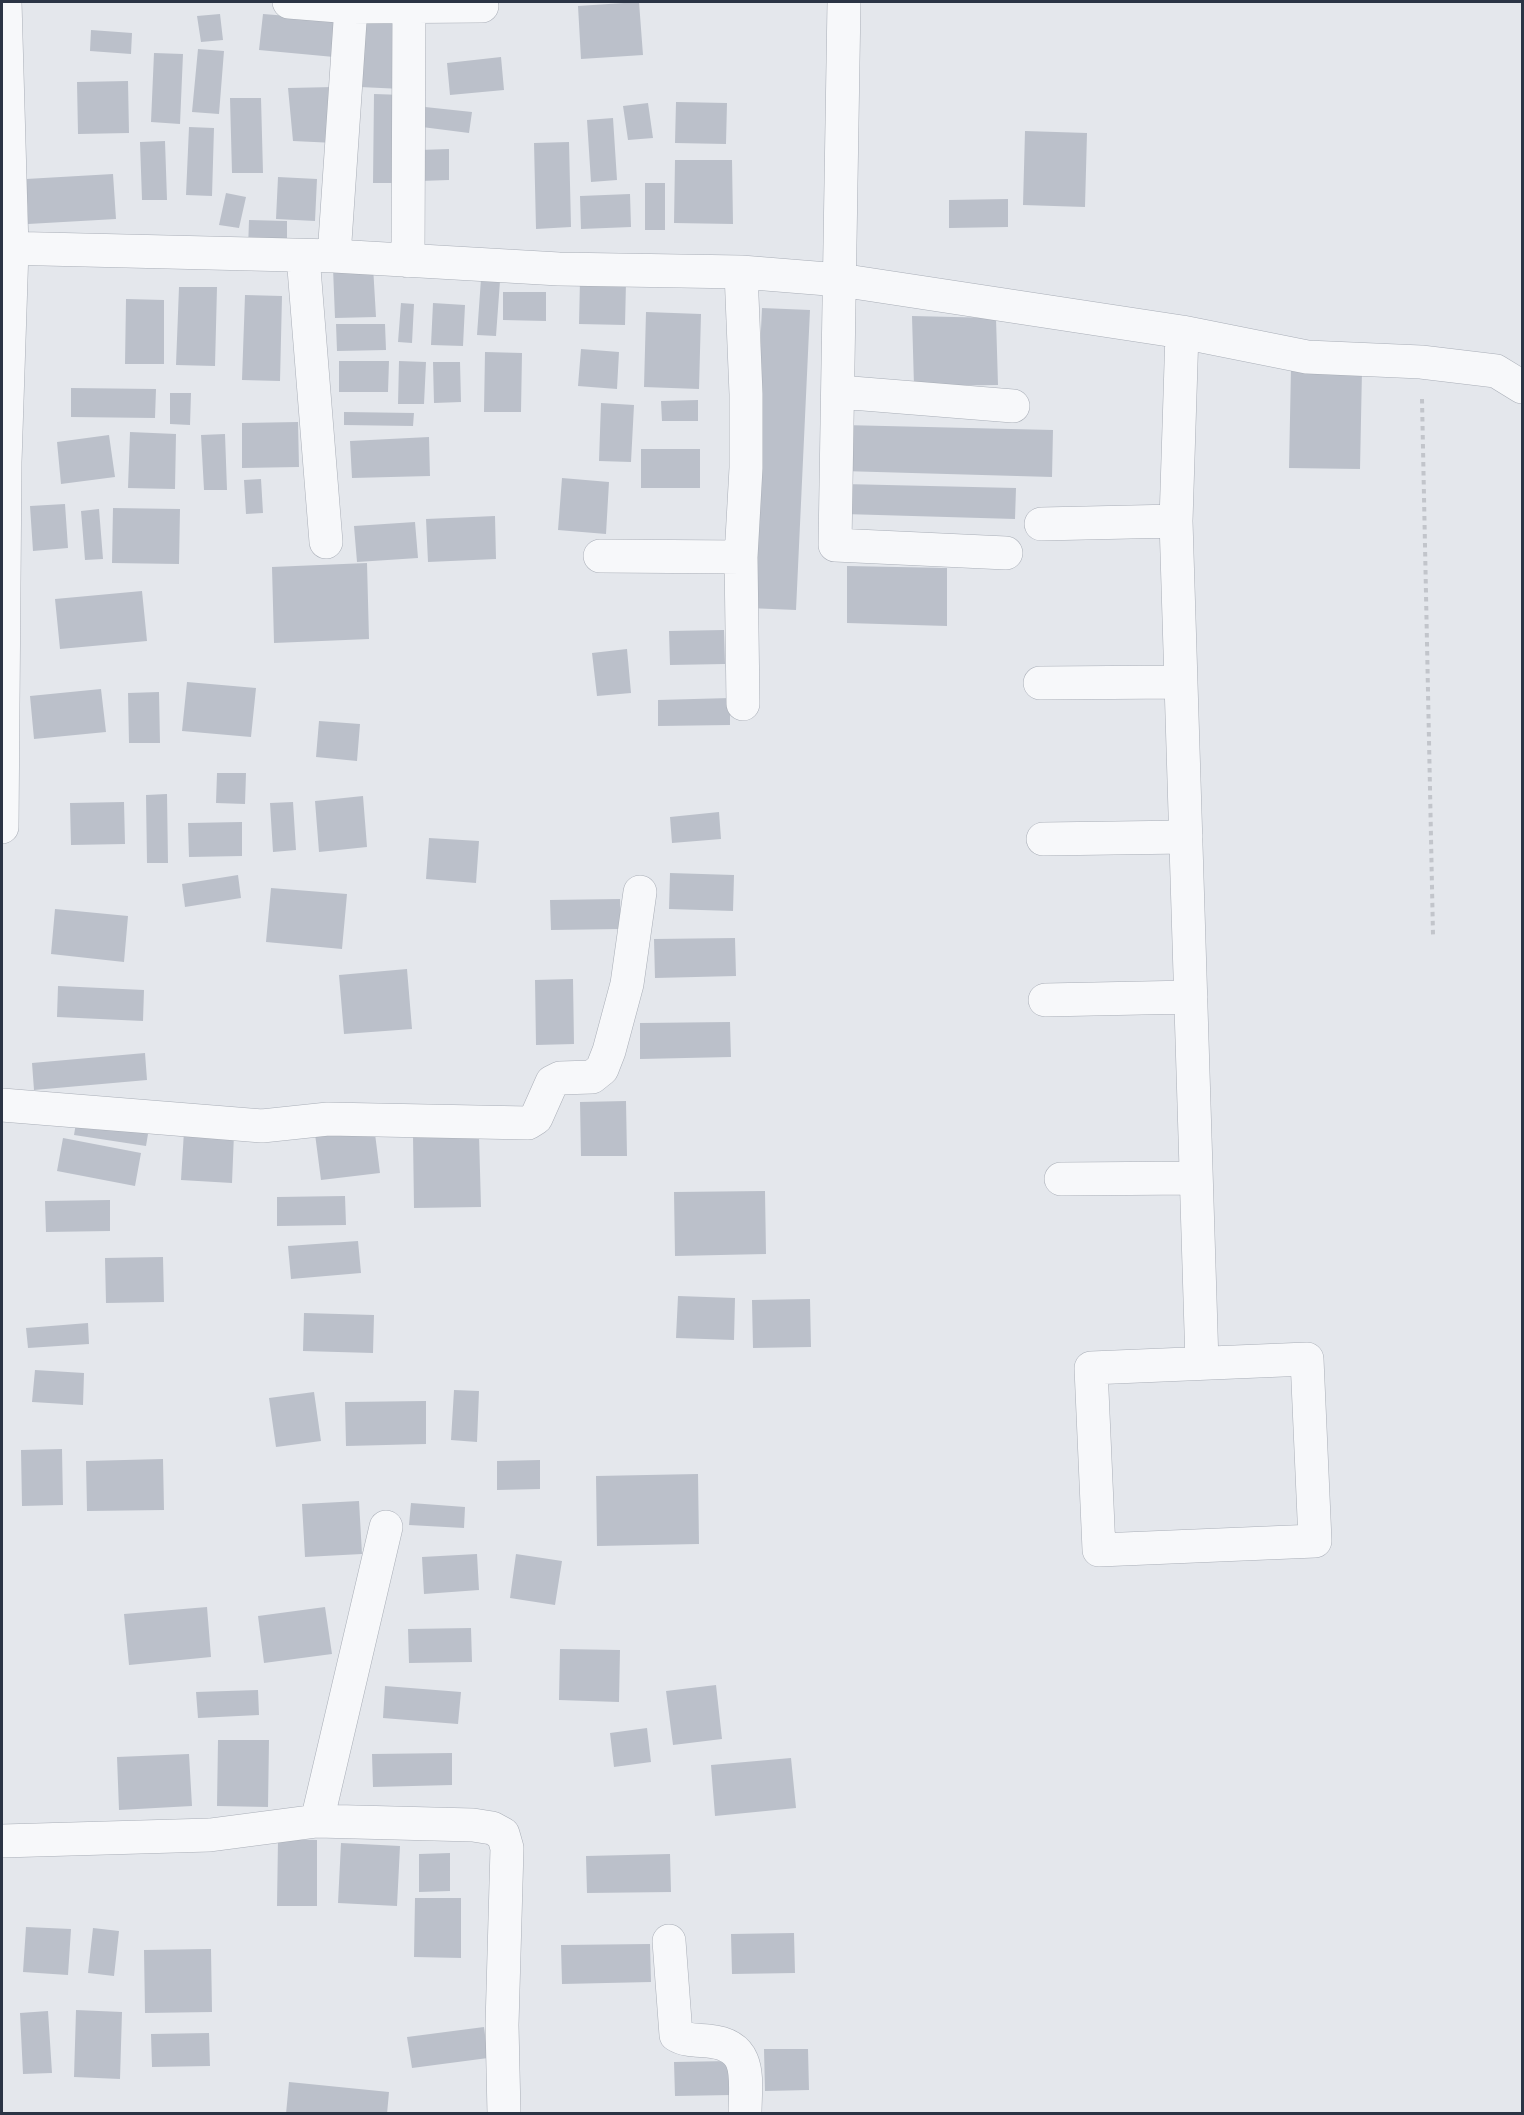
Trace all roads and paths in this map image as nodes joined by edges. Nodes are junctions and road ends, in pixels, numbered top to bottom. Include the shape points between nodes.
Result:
1 (5, 2) edge
2 (289, 2) edge
3 (844, 2) edge
4 (482, 6) dead end
5 (351, 7) junction
6 (409, 7) junction
7 (7, 248) edge
8 (318, 256) junction
9 (408, 261) junction
10 (741, 272) junction
11 (840, 280) junction
12 (1182, 332) junction
13 (1421, 362) junction
14 (1522, 387) edge
15 (839, 392) junction
16 (1013, 406) dead end
17 (1176, 521) junction
18 (1041, 524) dead end
19 (326, 542) dead end
20 (1006, 553) dead end
21 (600, 556) dead end
22 (741, 557) junction
23 (1181, 682) junction
24 (1040, 683) dead end
25 (743, 704) dead end
26 (2, 827) edge
27 (1186, 837) junction
28 (1042, 839) dead end
29 (640, 892) dead end
30 (1433, 935) dead end
31 (1191, 998) junction
32 (1045, 1000) dead end
33 (2, 1105) edge
34 (1196, 1178) junction
35 (1061, 1179) dead end
36 (1202, 1363) junction
37 (386, 1527) dead end
38 (317, 1821) junction
39 (2, 1841) edge
40 (669, 1941) dead end
41 (504, 2114) edge
42 (745, 2114) edge

1 - 7 street
2 - 5 street
3 - 11 street
4 - 6 street
5 - 6 street
5 - 8 street
6 - 9 street
7 - 8 street
7 - 26 street
8 - 9 street
8 - 19 street
9 - 10 street via 559,269
10 - 11 street
10 - 22 street via 746,394
11 - 12 street
11 - 15 street
12 - 13 street via 1307,357
12 - 17 street
13 - 14 street via 1496,371
13 - 30 path
15 - 16 street
15 - 20 street via 835,546
17 - 18 street
17 - 23 street
21 - 22 street
22 - 25 street
23 - 24 street
23 - 27 street
27 - 28 street
27 - 31 street
29 - 33 street via 627,984 602,1069 592,1077 552,1082 536,1118 528,1123 328,1119 262,1126
31 - 32 street
31 - 34 street
34 - 35 street
34 - 36 street
36 - 36 street via 1091,1368 1099,1550 1315,1541 1307,1359
37 - 38 street
38 - 39 street via 210,1835
38 - 41 street via 473,1825 503,1834 507,1848 502,2025
40 - 42 street via 676,2035 682,2039 720,2042 734,2051 746,2070

